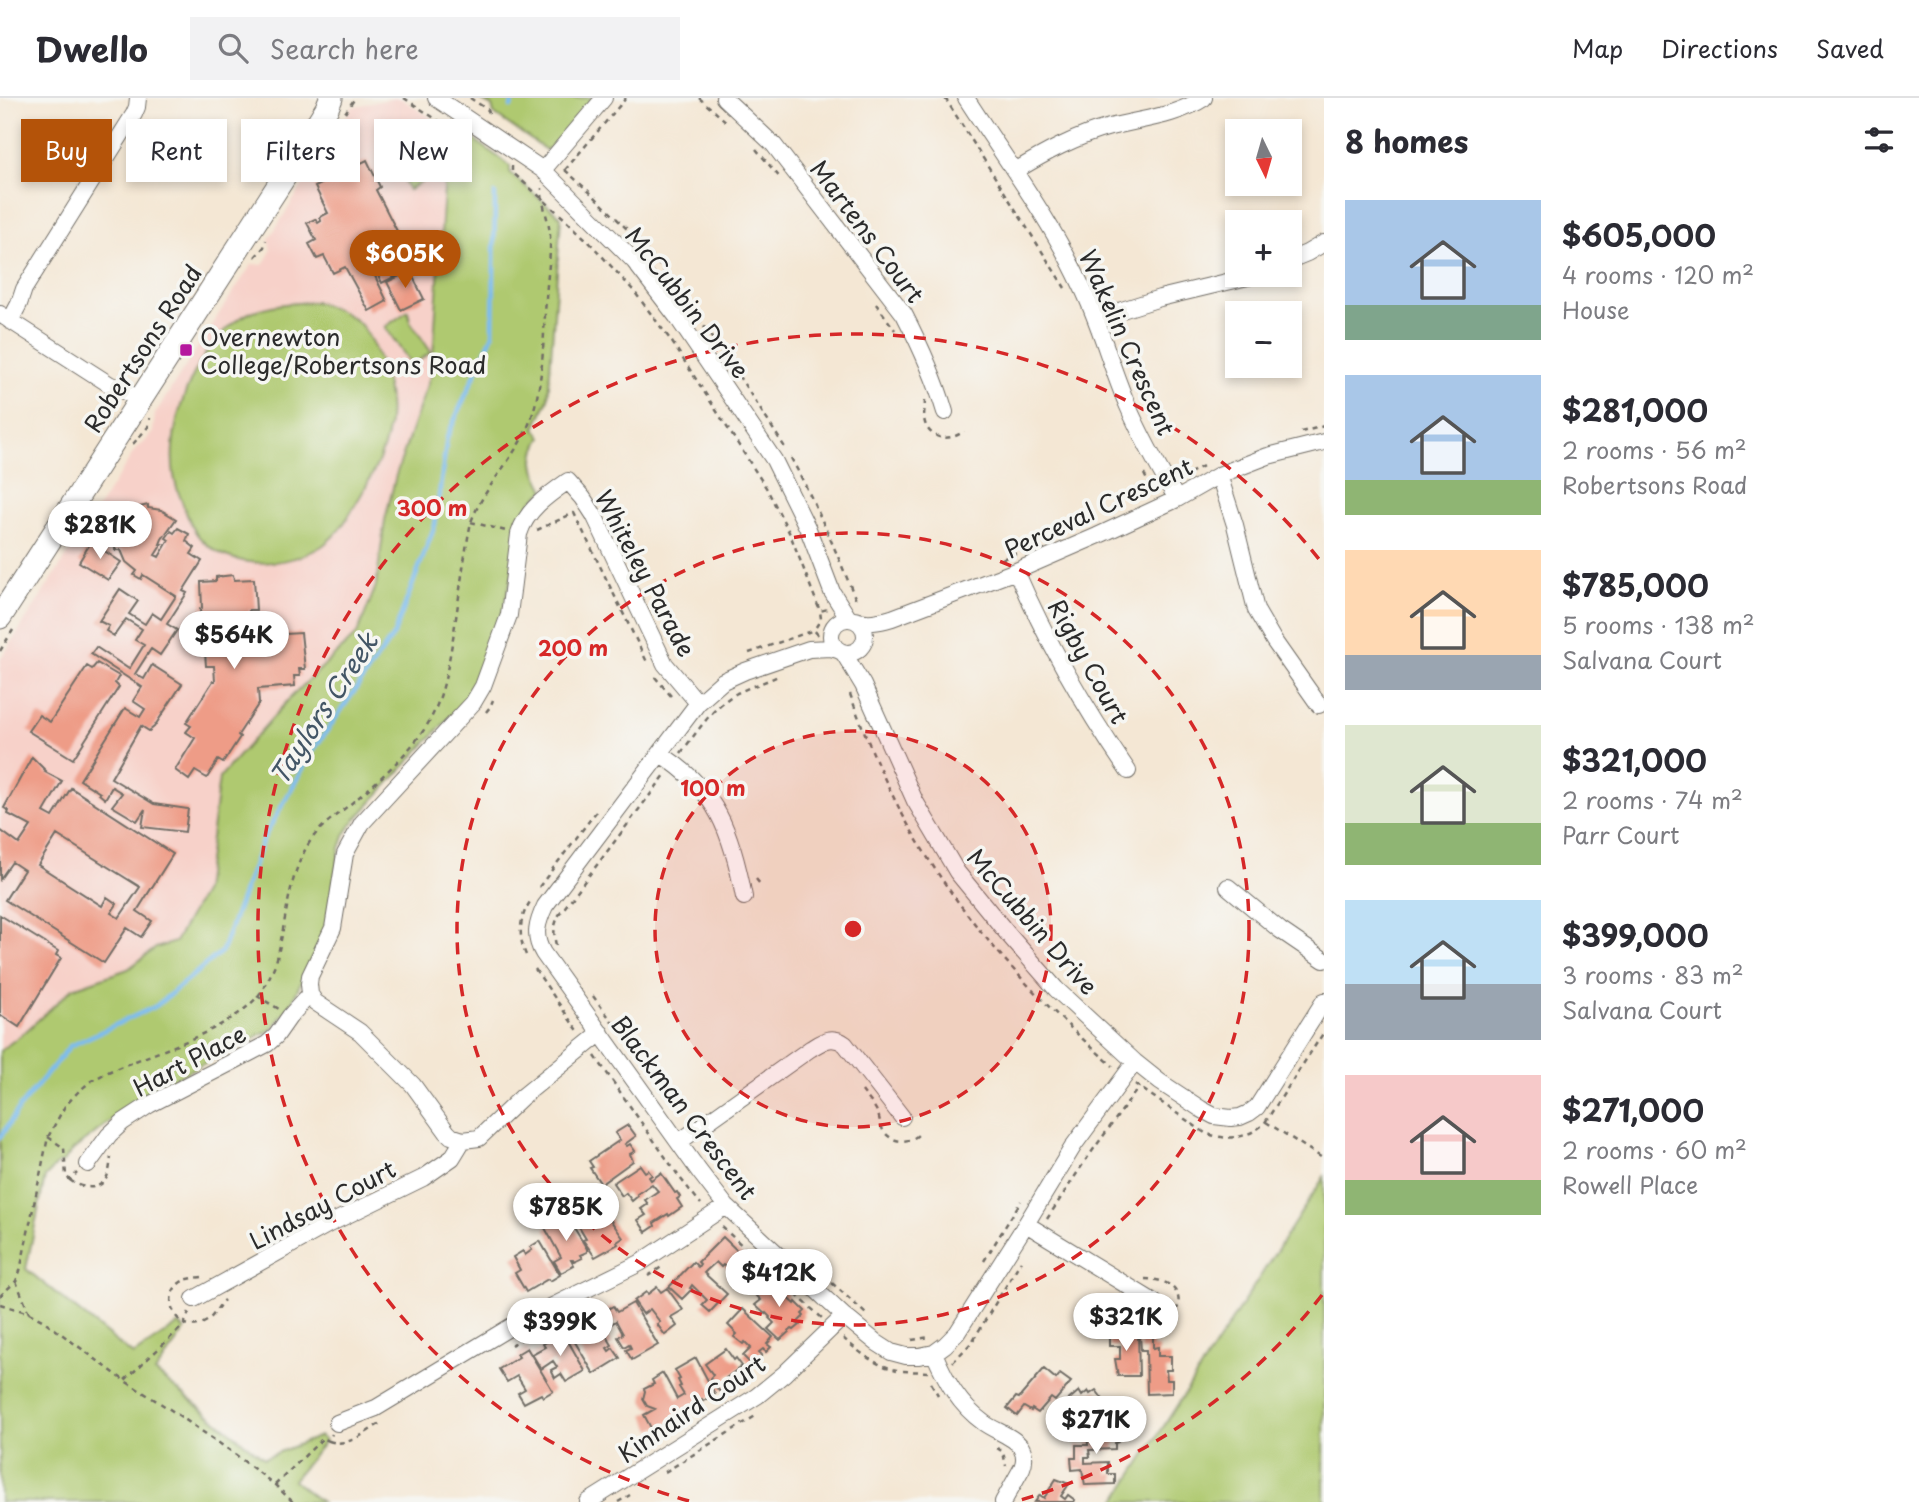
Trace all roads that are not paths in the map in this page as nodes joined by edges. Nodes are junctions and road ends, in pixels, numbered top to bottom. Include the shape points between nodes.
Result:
1 (138, 98) edge
2 (436, 98) edge
3 (604, 98) edge
4 (724, 98) edge
5 (966, 98) edge
6 (1204, 98) edge
7 (331, 101) edge
8 (548, 165) junction
9 (1015, 171) junction
10 (1324, 243) edge
11 (1302, 255) edge
12 (1225, 282) edge
13 (4, 317) edge
14 (1098, 321) junction
15 (137, 403) junction
16 (945, 412) dead end
17 (1324, 442) edge
18 (1219, 475) junction
19 (1177, 499) junction
20 (1016, 571) junction
21 (0, 617) edge
22 (835, 618) junction
23 (891, 618) junction
24 (863, 645) junction
25 (841, 651) junction
26 (856, 689) junction
27 (693, 697) junction
28 (1319, 705) dead end
29 (667, 758) junction
30 (1128, 771) dead end
31 (1228, 887) dead end
32 (744, 897) dead end
33 (1324, 960) edge
34 (310, 994) junction
35 (1324, 1001) edge
36 (601, 1032) junction
37 (1135, 1062) junction
38 (902, 1117) dead end
39 (463, 1140) junction
40 (679, 1142) junction
41 (88, 1164) road end
42 (726, 1206) junction
43 (1033, 1228) junction
44 (194, 1299) road end
45 (1154, 1302) dead end
46 (838, 1321) junction
47 (937, 1360) junction
48 (337, 1423) road end
49 (588, 1502) edge
50 (1003, 1502) edge

1 - 13 street via 134,114
2 - 8 street, McCubbin Drive
3 - 8 street
4 - 16 street, Martens Court via 774,145 904,314
5 - 9 street, Wakelin Crescent
6 - 9 street via 1171,113 1070,141
7 - 15 street, Robertsons Road
8 - 22 street, McCubbin Drive via 677,317 774,460 793,496
9 - 14 street, Wakelin Crescent via 1062,248
10 - 11 street
12 - 14 street via 1160,298
13 - 15 street via 109,384 118,396
14 - 19 street, Wakelin Crescent via 1127,404
15 - 21 street, Robertsons Road
17 - 18 street, Perceval Crescent
18 - 19 street, Perceval Crescent
18 - 28 street via 1255,610
19 - 20 street, Perceval Crescent
20 - 23 street, Perceval Crescent
20 - 30 street, Rigby Court via 1068,677
22 - 23 street, Perceval Crescent via 863,623
22 - 24 street via 862,626
22 - 25 street, McCubbin Drive via 832,643
22 - 25 street, Blackman Crescent via 831,648
22 - 27 street, Blackman Crescent
23 - 24 street, Perceval Crescent
24 - 25 street, Blackman Crescent via 853,653
24 - 26 street, McCubbin Drive
25 - 26 street, McCubbin Drive
26 - 37 street, McCubbin Drive via 957,872 1056,989
27 - 29 street, Blackman Crescent
27 - 34 street, Whiteley Parade via 666,664 594,515 563,477 522,522 526,533 509,615 473,703 352,838 345,854 333,928 310,976
29 - 32 street via 693,778 715,806 731,842
29 - 36 street, Blackman Crescent via 545,906 537,926 537,943
31 - 33 street
34 - 39 street via 360,1032 413,1085 447,1132
34 - 41 street, Hart Place via 267,1044 123,1122
35 - 37 street, McCubbin Drive via 1256,1107 1240,1117 1223,1118 1202,1110
36 - 39 street via 479,1138
36 - 40 street, Blackman Crescent
37 - 43 street via 1074,1145
38 - 40 street via 845,1044 828,1039
39 - 44 street, Lindsay Court via 452,1158 423,1178
40 - 42 street, Blackman Crescent
42 - 46 street, Blackman Crescent
42 - 48 street via 640,1264 512,1326 376,1408
43 - 45 street
43 - 47 street
46 - 47 street, Blackman Crescent via 891,1352
46 - 49 street, Kinnaird Court via 757,1396
47 - 50 street via 963,1405 1024,1452 1024,1464

